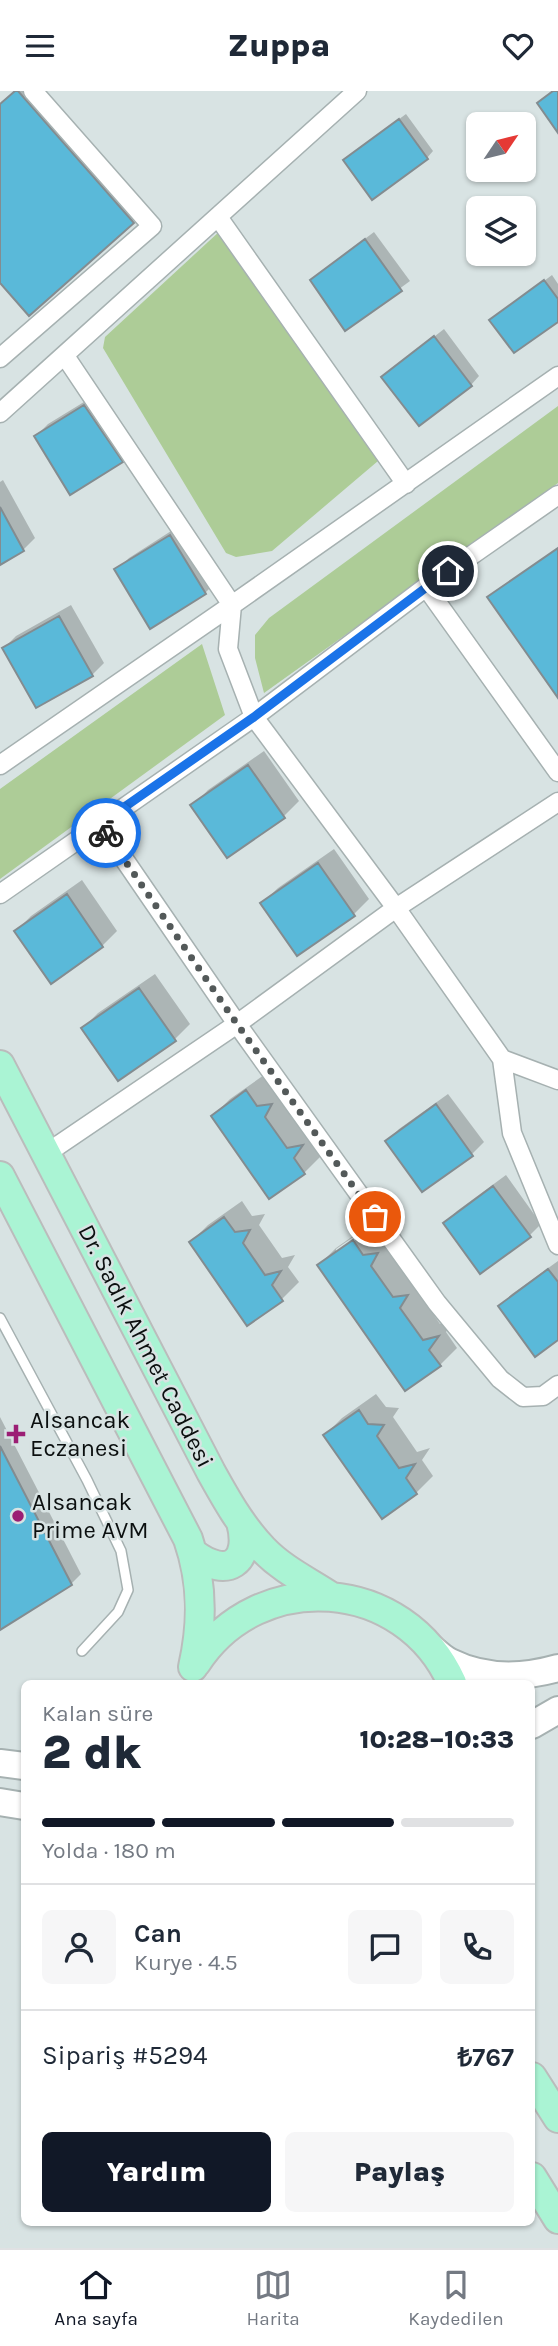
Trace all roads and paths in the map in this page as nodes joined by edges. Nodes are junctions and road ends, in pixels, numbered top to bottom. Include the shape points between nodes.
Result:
1 (33, 91) edge
2 (358, 91) edge
3 (218, 217) junction
4 (65, 356) junction
5 (0, 358) edge
6 (558, 376) edge
7 (0, 413) edge
8 (406, 484) junction
9 (558, 495) edge
10 (426, 587) junction
11 (232, 605) junction
12 (254, 717) junction
13 (0, 765) edge
14 (558, 772) edge
15 (558, 802) edge
16 (100, 824) junction
17 (0, 894) edge
18 (396, 908) junction
19 (237, 1024) junction
20 (502, 1059) junction
21 (0, 1065) edge
22 (558, 1080) edge
23 (47, 1153) junction
24 (0, 1176) edge
25 (558, 1245) edge
26 (0, 1318) edge
27 (558, 1385) edge
28 (240, 1522) junction
29 (194, 1554) junction
30 (330, 1596) junction
31 (426, 1643) junction
32 (82, 1651) dead end
33 (558, 1668) edge
34 (189, 1675) edge
35 (512, 1679) edge
36 (450, 1680) edge
37 (0, 1763) edge
38 (21, 1766) edge
39 (0, 1802) edge
40 (21, 1806) edge
41 (535, 2082) edge
42 (558, 2118) edge
43 (535, 2182) edge
44 (558, 2220) edge

1 - 5 street via 152,226
2 - 3 street
3 - 4 street
3 - 8 street
4 - 7 street
4 - 11 street
6 - 8 street
8 - 11 street
9 - 10 street
10 - 12 street
10 - 14 street
11 - 12 street via 228,649
11 - 13 street
12 - 16 street
12 - 18 street
15 - 18 street
16 - 17 street
16 - 19 street
18 - 19 street
18 - 20 street
19 - 23 street
19 - 27 street via 437,1303 500,1379 523,1397 543,1395
20 - 22 street
20 - 25 street via 512,1133
21 - 23 main road, Dr. Sadık Ahmet Caddesi
23 - 28 main road, Dr. Sadık Ahmet Caddesi
24 - 29 main road, Dr. Sadık Ahmet Caddesi
26 - 32 lane via 121,1551 128,1590 118,1612
28 - 29 main road via 245,1546 232,1564 212,1565
28 - 30 main road, Dr. Sadık Ahmet Caddesi via 286,1569
29 - 34 main road, Dr. Sadık Ahmet Caddesi via 201,1616
30 - 31 main road via 375,1608
30 - 34 main road via 287,1599 246,1614 220,1633
31 - 35 main road via 449,1662
31 - 36 main road
33 - 35 main road
37 - 38 main road
39 - 40 main road
41 - 42 main road
43 - 44 main road

